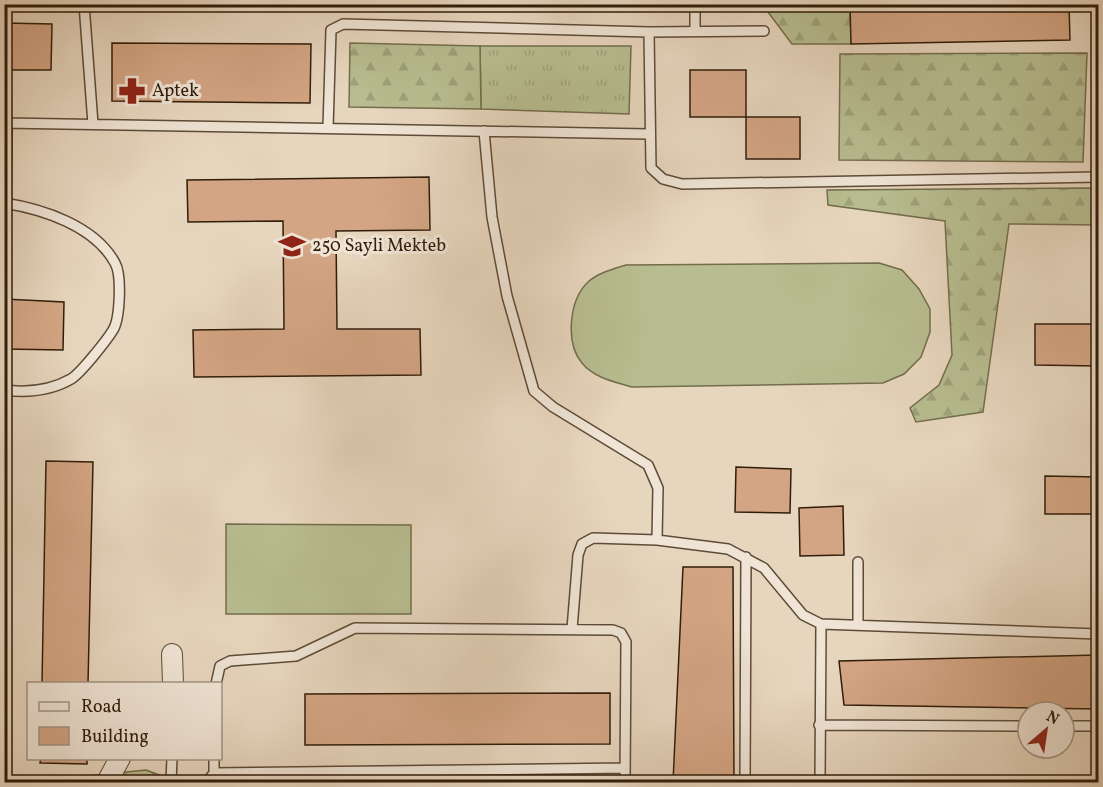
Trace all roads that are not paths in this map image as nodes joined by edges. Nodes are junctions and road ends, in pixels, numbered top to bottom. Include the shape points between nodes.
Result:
1 (84, 4) edge
2 (695, 4) edge
3 (695, 30) junction
4 (764, 31) dead end
5 (649, 32) junction
6 (6, 123) edge
7 (93, 124) junction
8 (328, 128) junction
9 (484, 131) junction
10 (648, 134) junction
11 (1098, 177) edge
12 (5, 203) edge
13 (4, 390) edge
14 (657, 540) junction
15 (746, 557) junction
16 (858, 562) dead end
17 (821, 624) junction
18 (858, 625) junction
19 (572, 629) junction
20 (1098, 634) edge
21 (172, 654) dead end
22 (173, 682) edge
23 (216, 682) edge
24 (819, 725) junction
25 (1016, 726) edge
26 (1076, 726) edge
27 (1098, 726) edge
28 (119, 760) edge
29 (172, 760) edge
30 (214, 760) edge
31 (625, 768) junction
32 (214, 773) junction
33 (107, 783) edge
34 (171, 783) edge
35 (207, 783) edge
36 (625, 783) edge
37 (745, 783) edge
38 (820, 783) edge

1 - 7 lane
2 - 3 lane
3 - 4 lane
3 - 5 lane
5 - 8 lane via 343,24 331,30
5 - 10 lane
6 - 7 lane
6 - 12 lane
7 - 8 lane
8 - 9 lane
9 - 10 lane
9 - 14 lane via 492,217 507,296 534,391 553,407 648,465 658,489
10 - 11 lane via 651,168 663,179 682,184
12 - 13 lane via 63,220 88,235 106,251 120,277 114,329 73,379 30,393
14 - 15 lane via 728,549
14 - 19 lane via 593,538 582,544
15 - 17 lane via 764,568 803,615
15 - 37 lane
16 - 18 lane
17 - 18 lane
17 - 24 lane
18 - 20 lane
19 - 23 lane via 355,628 296,656 230,660 220,666
19 - 31 lane via 613,630 621,633 626,642
21 - 22 street
24 - 25 lane
24 - 38 lane
26 - 27 lane
28 - 33 street
29 - 34 lane
30 - 32 lane
31 - 32 lane
31 - 36 lane
32 - 35 lane

